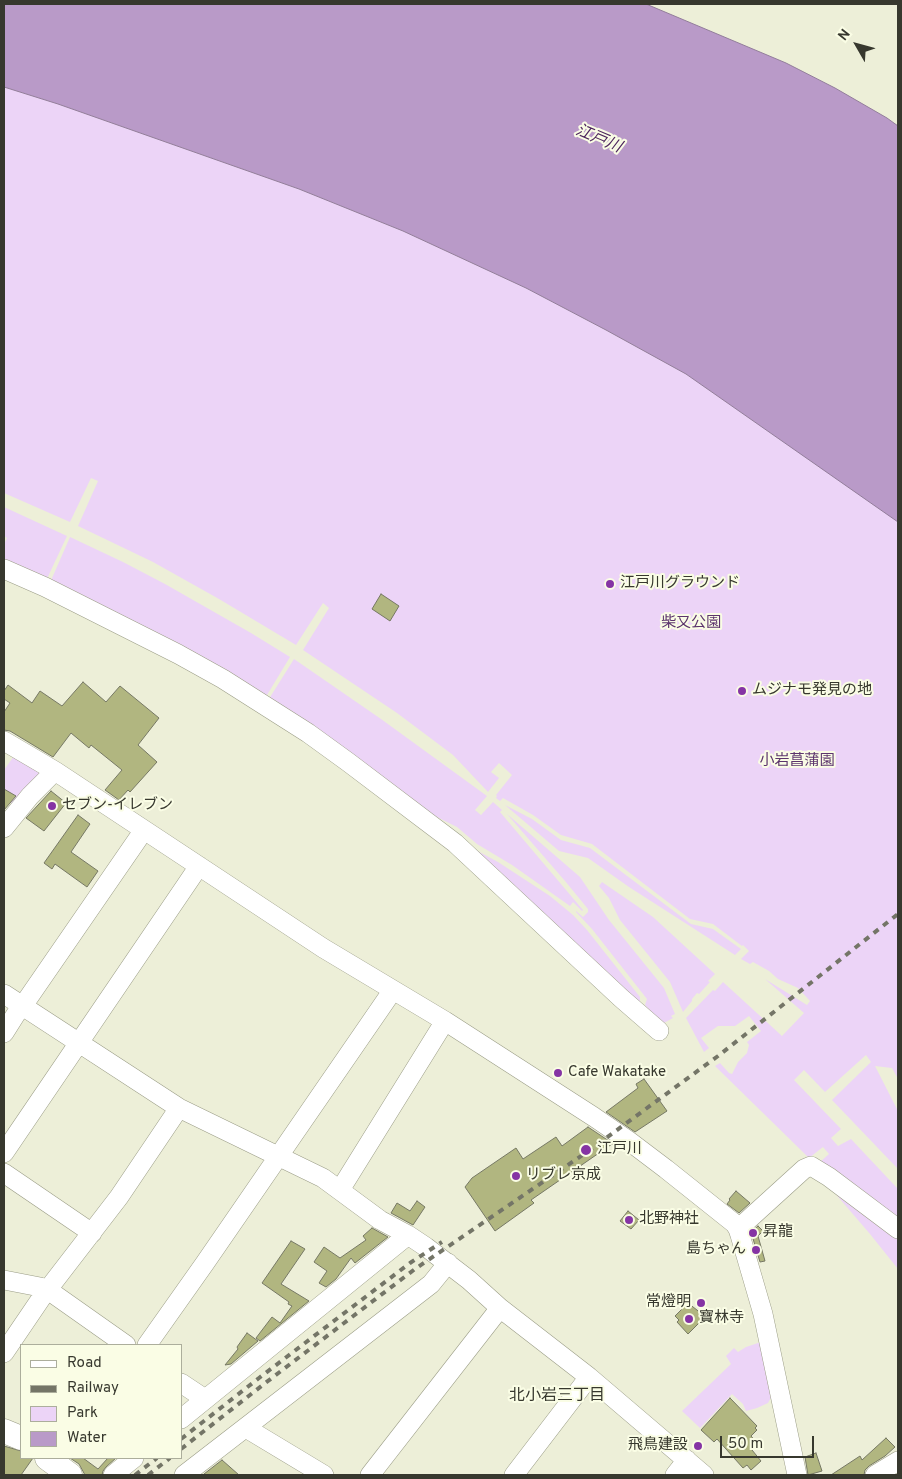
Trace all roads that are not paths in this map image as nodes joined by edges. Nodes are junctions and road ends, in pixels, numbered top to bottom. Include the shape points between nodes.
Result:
1 (4, 569) edge
2 (4, 741) edge
3 (55, 771) junction
4 (4, 828) edge
5 (144, 830) junction
6 (199, 866) junction
7 (393, 990) junction
8 (4, 994) edge
9 (22, 1006) junction
10 (445, 1022) junction
11 (659, 1031) dead end
12 (4, 1033) edge
13 (79, 1043) junction
14 (179, 1108) junction
15 (4, 1153) edge
16 (279, 1157) junction
17 (4, 1173) edge
18 (340, 1190) junction
19 (738, 1228) junction
20 (898, 1229) edge
21 (92, 1233) junction
22 (408, 1235) junction
23 (448, 1263) junction
24 (4, 1280) edge
25 (48, 1290) junction
26 (500, 1308) junction
27 (125, 1344) edge
28 (148, 1344) edge
29 (4, 1353) edge
30 (589, 1377) junction
31 (182, 1384) edge
32 (205, 1399) junction
33 (182, 1418) edge
34 (246, 1428) junction
35 (4, 1431) edge
36 (20, 1438) edge
37 (49, 1459) edge
38 (133, 1459) edge
39 (687, 1460) junction
40 (898, 1461) edge
41 (70, 1475) edge
42 (113, 1475) edge
43 (184, 1475) edge
44 (324, 1475) edge
45 (370, 1475) edge
46 (514, 1475) edge
47 (675, 1475) edge
48 (704, 1475) edge
49 (797, 1475) edge
50 (875, 1475) edge

1 - 11 street via 178,654 264,704 316,739 455,844
2 - 3 street
3 - 4 street
3 - 5 street
5 - 6 street
5 - 9 street
6 - 7 street
6 - 13 street
7 - 10 street
7 - 16 street
8 - 9 street
9 - 12 street
9 - 13 street
10 - 18 street
10 - 19 street via 629,1141
13 - 14 street
13 - 15 street
14 - 16 street
14 - 21 street
16 - 18 street
16 - 28 street
17 - 21 street
18 - 22 street via 380,1220
19 - 20 street via 811,1166
19 - 49 street via 763,1314
21 - 25 street
22 - 23 street
22 - 32 street
23 - 26 street
23 - 34 street via 431,1284
24 - 25 street
25 - 27 street
25 - 29 street
26 - 30 street
26 - 45 street
30 - 39 street
30 - 46 street
31 - 32 street
32 - 33 street
34 - 43 street
34 - 44 street
35 - 36 main road
37 - 41 main road
38 - 42 street
39 - 47 street
39 - 48 street
40 - 50 street

